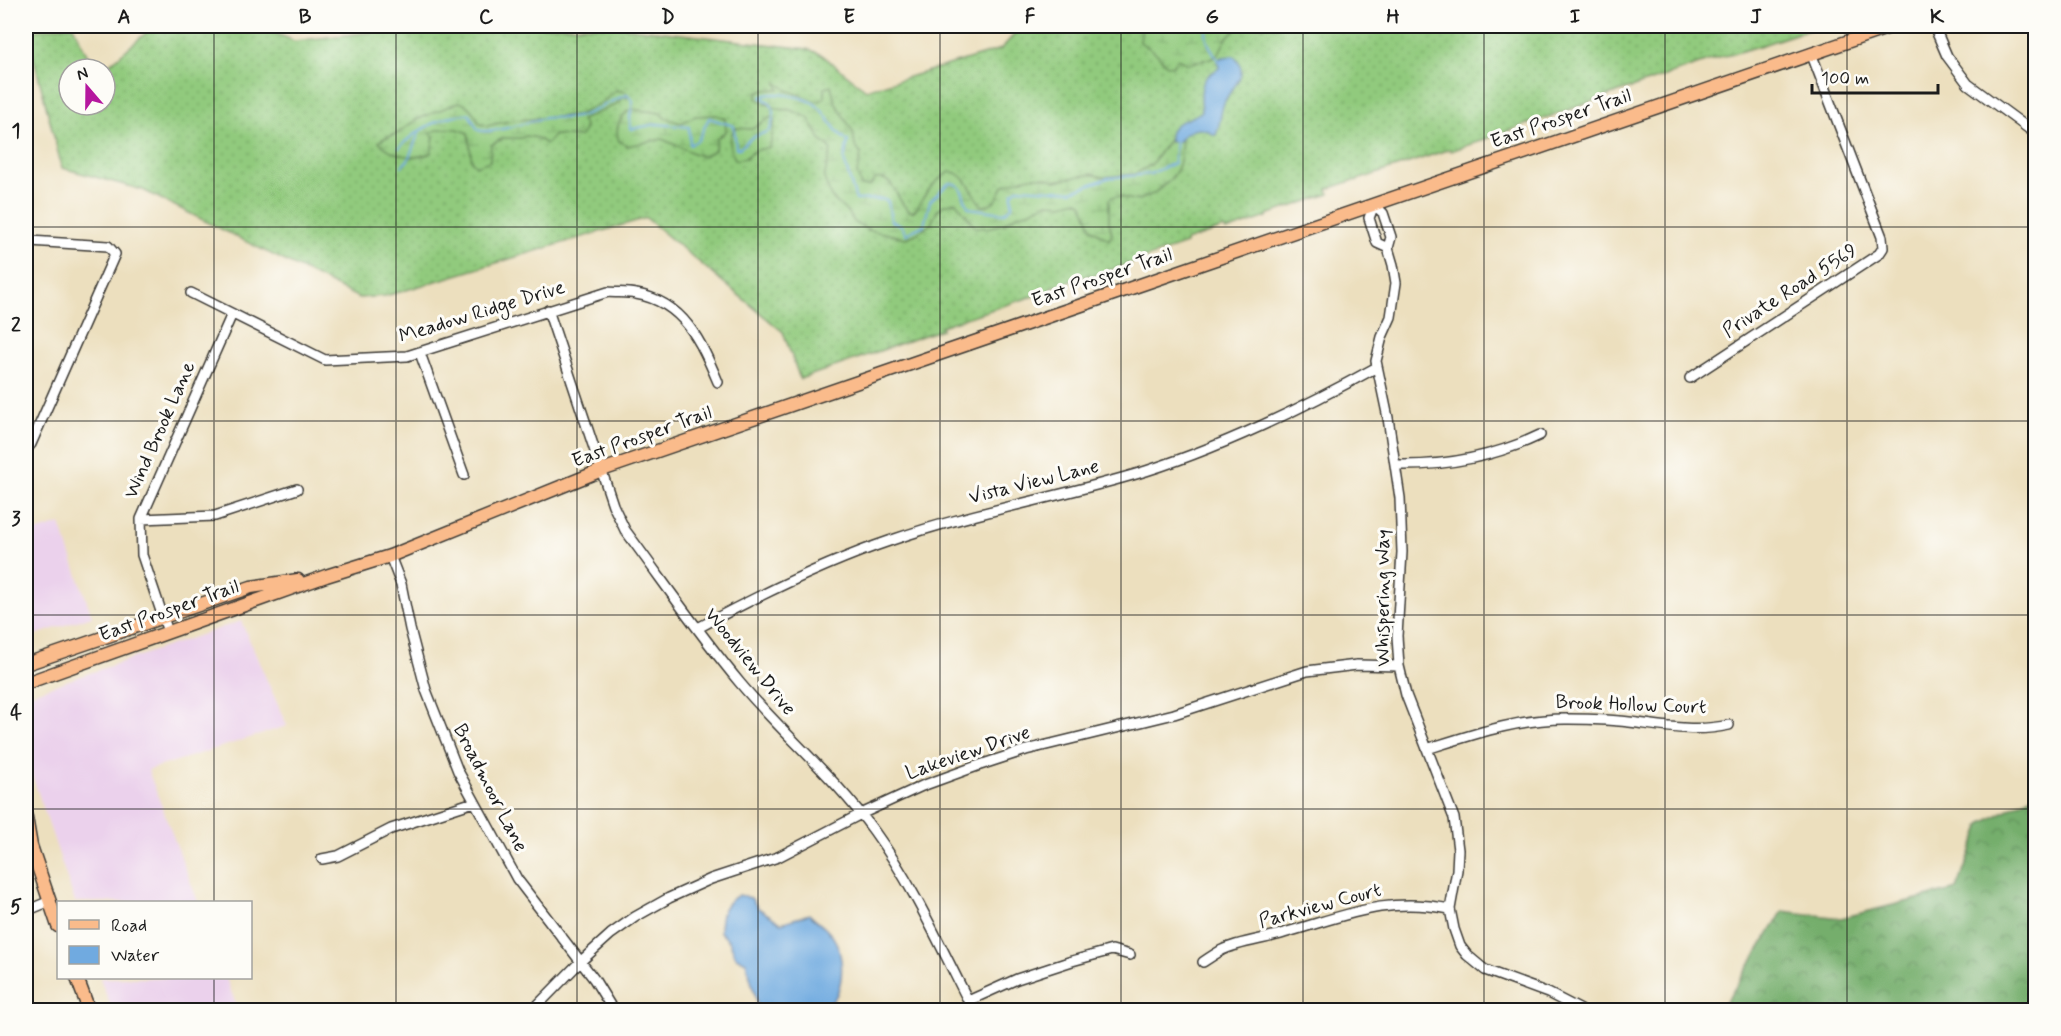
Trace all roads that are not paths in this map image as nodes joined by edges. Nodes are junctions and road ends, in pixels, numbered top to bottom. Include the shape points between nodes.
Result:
1 (1893, 26) edge
2 (1934, 26) edge
3 (1811, 53) junction
4 (2036, 134) edge
5 (1374, 205) junction
6 (26, 230) edge
7 (28, 242) edge
8 (1388, 248) junction
9 (191, 293) dead end
10 (548, 310) junction
11 (232, 314) junction
12 (420, 353) junction
13 (1377, 367) junction
14 (1690, 378) dead end
15 (718, 382) dead end
16 (1540, 435) dead end
17 (26, 450) edge
18 (1396, 465) junction
19 (602, 471) junction
20 (464, 475) dead end
21 (297, 489) dead end
22 (141, 519) junction
23 (390, 556) junction
24 (326, 576) junction
25 (163, 617) junction
26 (698, 628) junction
27 (168, 632) junction
28 (26, 664) edge
29 (1399, 666) junction
30 (26, 683) edge
31 (1729, 725) dead end
32 (1427, 749) junction
33 (474, 802) junction
34 (861, 814) junction
35 (26, 817) edge
36 (28, 842) edge
37 (322, 859) dead end
38 (50, 901) junction
39 (1450, 909) junction
40 (26, 911) edge
41 (57, 923) edge
42 (1130, 956) dead end
43 (580, 962) junction
44 (1203, 962) dead end
45 (77, 979) edge
46 (968, 1001) junction
47 (89, 1011) edge
48 (533, 1011) edge
49 (613, 1011) edge
50 (973, 1011) edge
51 (1581, 1011) edge

1 - 3 main road, East Prosper Trail
2 - 4 street via 1947,56 1968,84
3 - 5 main road, East Prosper Trail
3 - 14 street, Private Road 5569 via 1883,248
5 - 8 street, Whispering Way via 1383,213 1392,237
5 - 8 street, Whispering Way via 1369,218 1377,243
5 - 19 main road, East Prosper Trail
6 - 7 street
7 - 17 street via 108,246 115,254
8 - 13 street, Whispering Way via 1396,297
9 - 11 street, Meadow Ridge Drive
10 - 12 street, Meadow Ridge Drive
10 - 15 street, Meadow Ridge Drive via 608,292 636,294 666,304 701,343
10 - 19 street, Woodview Drive
11 - 12 street, Meadow Ridge Drive via 325,360
11 - 22 street, Wind Brook Lane
12 - 20 street
13 - 18 street, Whispering Way
13 - 26 street, Vista View Lane via 1228,441 1146,471 893,539 797,577
16 - 18 street via 1474,459
18 - 29 street, Whispering Way via 1402,552
19 - 23 main road, East Prosper Trail
19 - 26 street, Woodview Drive via 625,530
21 - 22 street via 214,516
22 - 25 street, Wind Brook Lane via 142,555
23 - 24 main road, East Prosper Trail
23 - 33 street, Broadmoor Lane via 401,584 431,707
24 - 25 main road, East Prosper Trail via 251,587
24 - 27 main road, East Prosper Trail
25 - 27 street, Wind Brook Lane
25 - 28 main road, East Prosper Trail
26 - 34 street, Woodview Drive via 738,682
27 - 30 main road, East Prosper Trail
29 - 32 street, Whispering Way
29 - 34 street, Lakeview Drive via 1329,667 1279,679 1174,714 1026,750 922,786
31 - 32 street, Brook Hollow Court via 1696,729 1572,718 1533,720
32 - 39 street, Whispering Way via 1449,803 1457,836 1457,870
33 - 37 street via 391,829 338,856
33 - 43 street, Broadmoor Lane via 517,879
34 - 43 street, Lakeview Drive via 778,857 669,898 611,934
34 - 46 street, Woodview Drive via 902,876
35 - 36 main road
36 - 38 main road
38 - 40 street
38 - 41 main road
39 - 44 street, Parkview Court via 1396,904 1363,909 1224,949
39 - 51 street, Whispering Way via 1457,939 1475,963
42 - 46 street via 1112,950 1072,961
43 - 48 street, Lakeview Drive
43 - 49 street, Broadmoor Lane
45 - 47 main road
46 - 50 street, Woodview Drive

